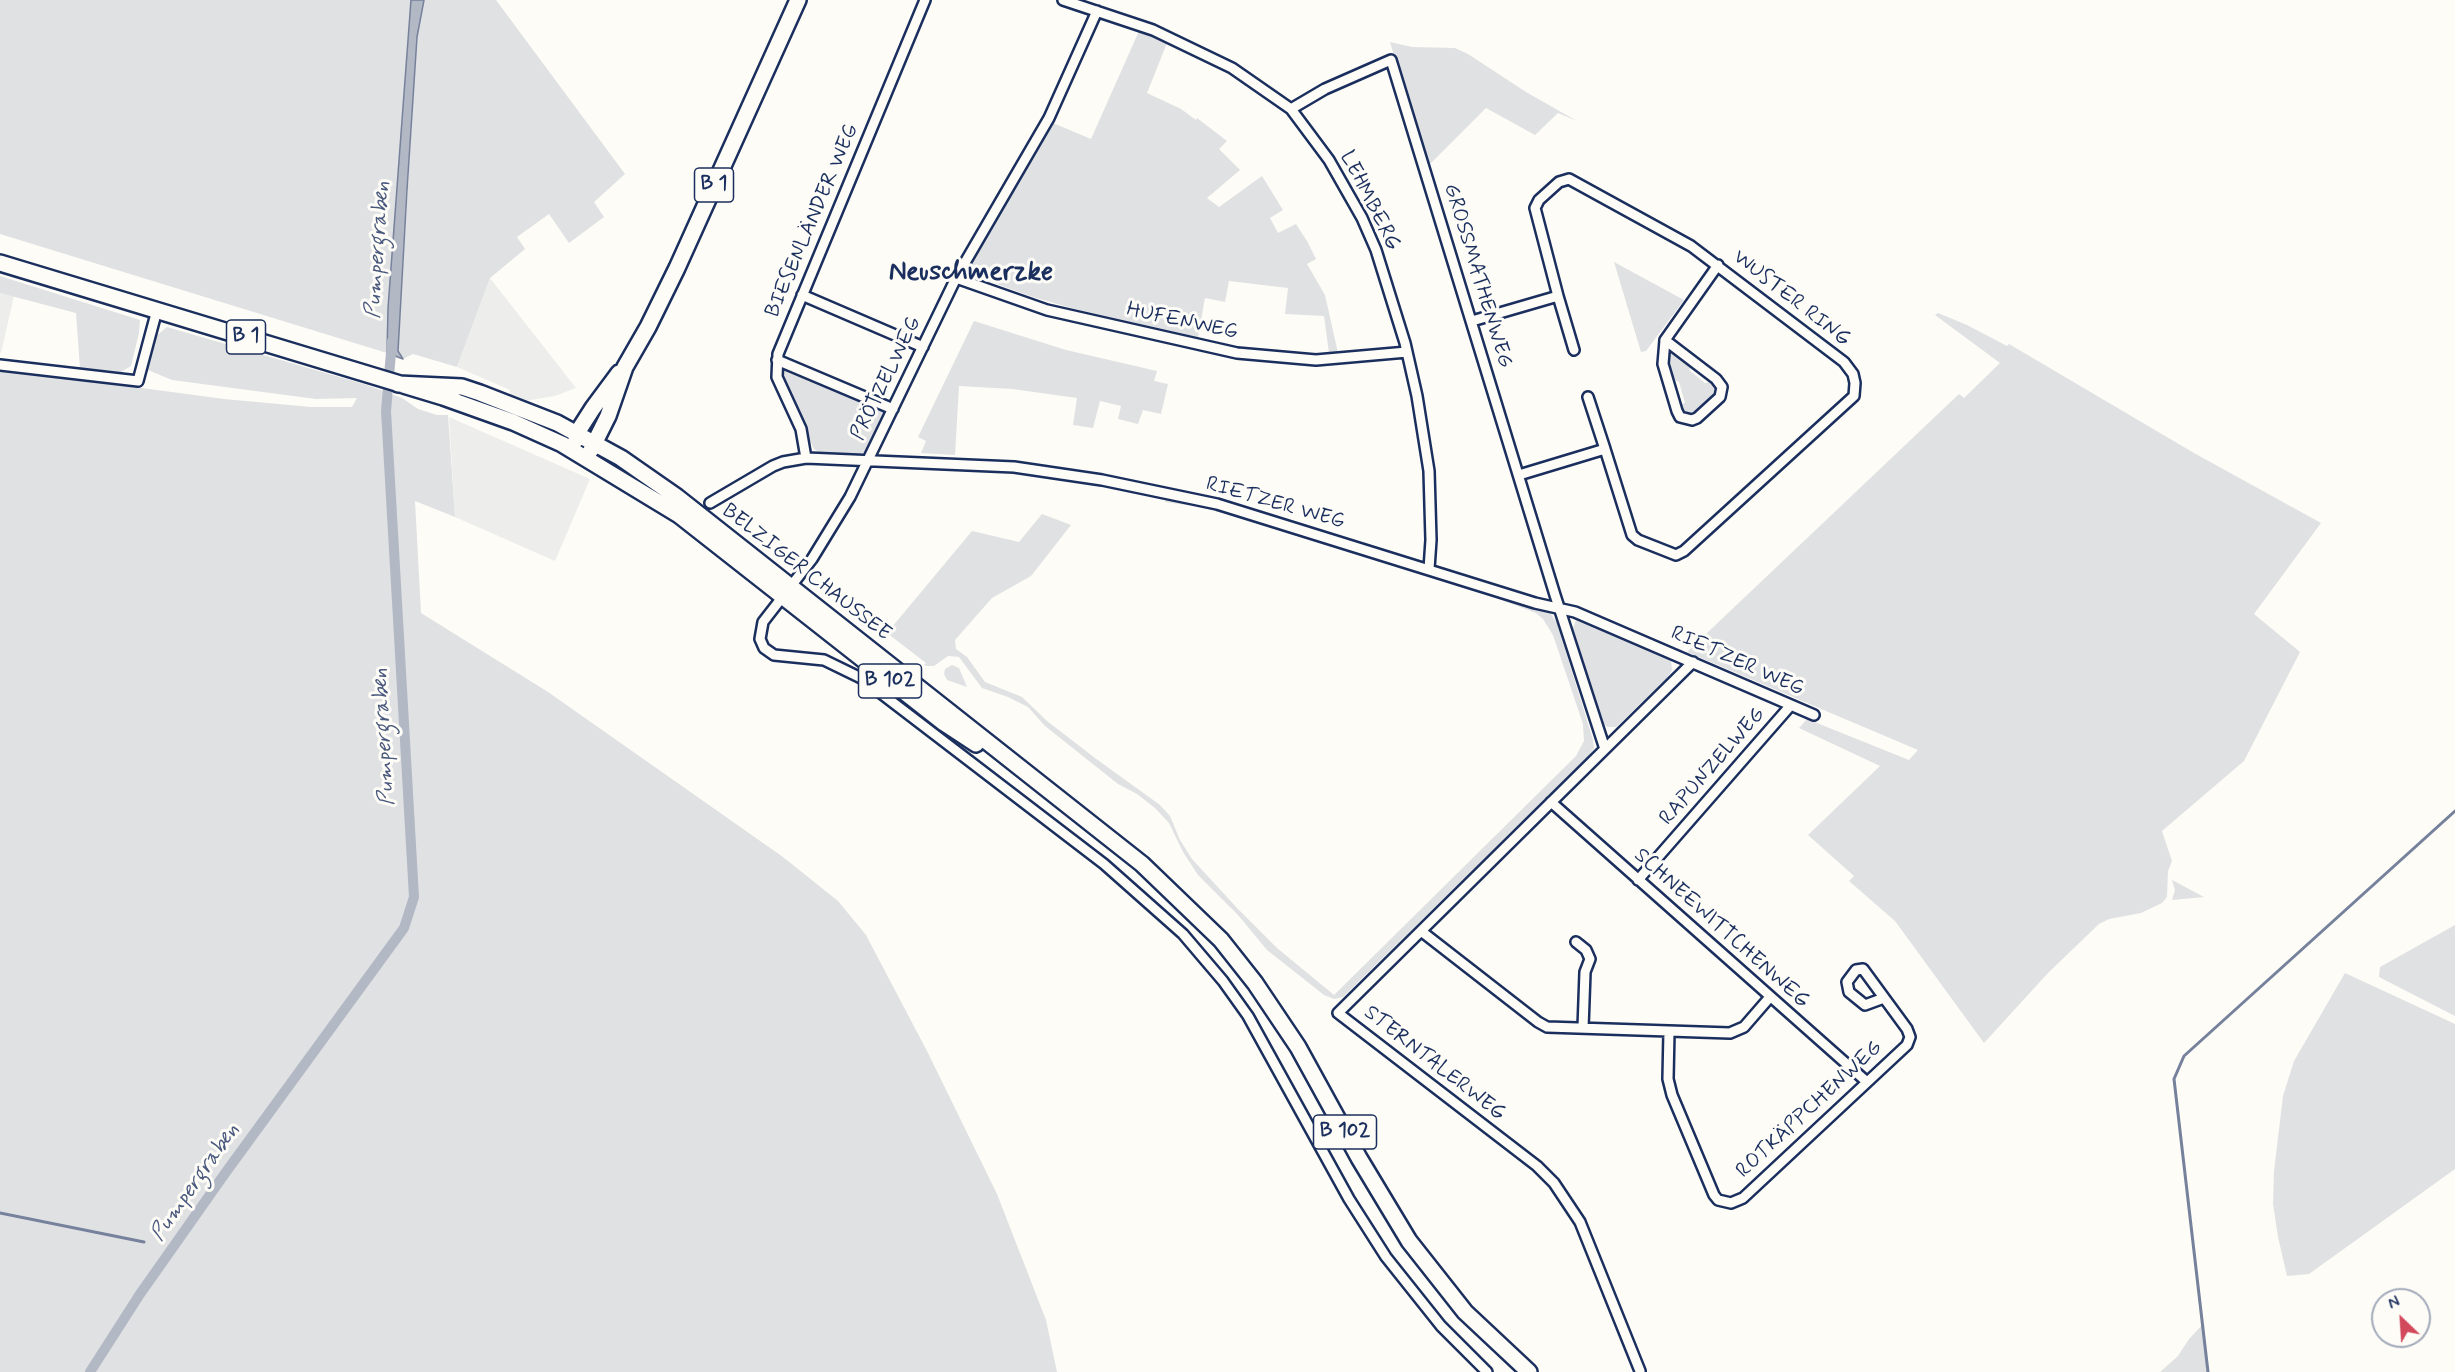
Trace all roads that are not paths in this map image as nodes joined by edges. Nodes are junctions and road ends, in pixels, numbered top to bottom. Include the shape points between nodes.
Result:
1 (798, 0) edge
2 (925, 0) edge
3 (1063, 0) edge
4 (1097, 10) junction
5 (1291, 109) junction
6 (0, 263) edge
7 (1718, 265) junction
8 (956, 278) junction
9 (802, 295) junction
10 (1558, 296) junction
11 (157, 310) junction
12 (1472, 321) junction
13 (1665, 340) junction
14 (923, 347) junction
15 (1574, 350) dead end
16 (1407, 352) junction
17 (777, 360) junction
18 (0, 365) edge
19 (625, 367) junction
20 (398, 384) junction
21 (1588, 397) dead end
22 (893, 409) junction
23 (577, 433) junction
24 (596, 443) junction
25 (1605, 449) junction
26 (582, 455) junction
27 (806, 458) junction
28 (867, 460) junction
29 (1519, 475) junction
30 (710, 503) dead end
31 (1428, 569) junction
32 (786, 592) junction
33 (1561, 609) junction
34 (1693, 662) junction
35 (1791, 705) junction
36 (1814, 715) dead end
37 (1605, 749) junction
38 (1551, 802) junction
39 (1638, 880) junction
40 (1421, 931) junction
41 (1576, 942) dead end
42 (1770, 997) junction
43 (1884, 998) dead end
44 (1583, 1028) junction
45 (1669, 1031) junction
46 (1867, 1082) junction
47 (1640, 1371) edge
48 (1487, 1372) edge
49 (1529, 1372) edge

1 - 19 main road, B 1 via 677,268
2 - 9 street, BIESENLÄNDER WEG
3 - 4 street, LEHMBERG
4 - 5 street, LEHMBERG via 1210,56
4 - 8 street, PRÖTZELWEG via 1044,129
5 - 12 street, GROSSMATHENWEG via 1391,60
5 - 16 street, LEHMBERG via 1324,153 1362,218 1386,276
6 - 11 main road, B 1
7 - 10 street, WUSTER RING via 1678,238 1566,179 1539,200 1535,208
7 - 13 street
7 - 25 street, WUSTER RING via 1844,362 1856,383 1854,396 1684,552 1676,555 1632,535
8 - 14 street, PRÖTZELWEG
8 - 16 street, HUFENWEG via 1047,310 1237,353 1316,360
9 - 14 street
9 - 17 street, BIESENLÄNDER WEG
10 - 12 street
10 - 15 street, WUSTER RING
11 - 18 street via 138,381
11 - 20 main road, B 1
12 - 29 street, GROSSMATHENWEG
13 - 13 street via 1722,387 1720,397 1692,420 1680,417 1677,411 1663,364
14 - 22 street, PRÖTZELWEG
16 - 31 street, LEHMBERG via 1429,471
17 - 22 street
17 - 27 street, BIESENLÄNDER WEG via 779,384 801,429
19 - 23 main road, B 1 via 608,385
19 - 24 main road, B 1
20 - 23 main road, B 1 via 462,387
20 - 26 main road, B 1 via 502,418
21 - 25 street, WUSTER RING
22 - 28 street, PRÖTZELWEG
23 - 24 main road, BELZIGER CHAUSSEE / B 102
23 - 26 main road
24 - 26 main road, B 1
24 - 32 main road, BELZIGER CHAUSSEE / B 102 via 676,497
25 - 29 street
26 - 32 main road, BELZIGER CHAUSSEE / B 102 via 679,516
27 - 28 street, RIETZER WEG
27 - 30 street, RIETZER WEG via 773,466
28 - 31 street, RIETZER WEG via 1014,467 1102,480 1217,504
28 - 32 street, PRÖTZELWEG via 827,538
29 - 33 street, GROSSMATHENWEG
31 - 33 street, RIETZER WEG
32 - 48 street, PRÖTZELWEG via 760,629 762,645 768,652 824,660 861,678 1104,864 1203,955 1261,1037 1349,1199 1386,1257 1441,1326
32 - 49 main road, BELZIGER CHAUSSEE / B 102 via 1142,864 1221,940 1270,1003 1389,1210 1431,1272 1477,1326
33 - 34 street, RIETZER WEG
33 - 37 street
34 - 35 street, RIETZER WEG
34 - 37 street, STERNTALERWEG
35 - 36 street, RIETZER WEG
35 - 39 street, RAPUNZELWEG
37 - 38 street, STERNTALERWEG
38 - 39 street, SCHNEEWITTCHENWEG
38 - 40 street, STERNTALERWEG
39 - 42 street, SCHNEEWITTCHENWEG
40 - 44 street via 1538,1022 1547,1027
40 - 47 street, STERNTALERWEG via 1338,1013 1554,1183 1580,1222
41 - 44 street via 1590,959 1585,972
42 - 45 street via 1735,1032
42 - 46 street, SCHNEEWITTCHENWEG
43 - 46 street, ROTKÄPPCHENWEG via 1907,1029 1909,1042
44 - 45 street
45 - 46 street, ROTKÄPPCHENWEG via 1668,1084 1712,1192 1723,1202 1743,1198

